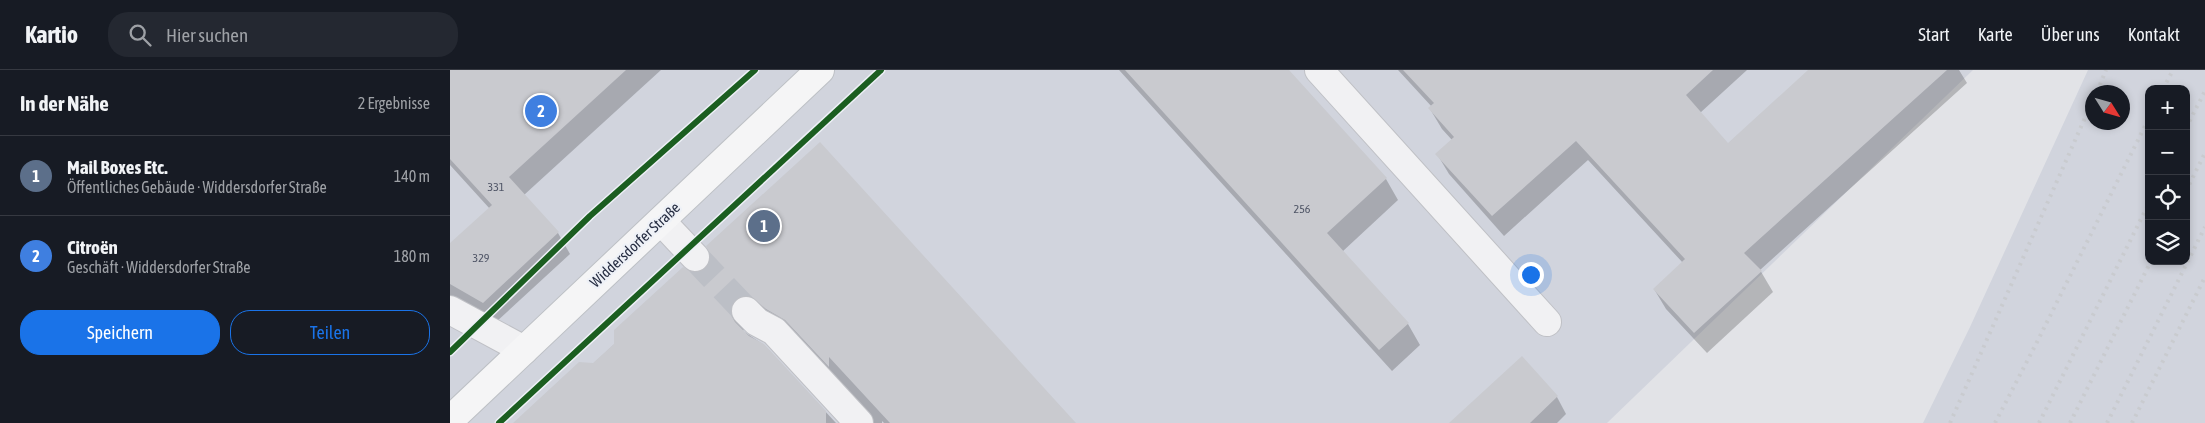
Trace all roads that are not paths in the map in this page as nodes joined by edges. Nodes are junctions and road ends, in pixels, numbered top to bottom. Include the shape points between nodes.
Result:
1 (820, 70) edge
2 (1319, 70) edge
3 (661, 221) junction
4 (695, 257) tunnel mouth
5 (450, 310) edge
6 (746, 311) tunnel mouth
7 (1547, 322) dead end
8 (524, 350) junction
9 (450, 420) edge
10 (858, 423) edge

1 - 3 main road, Widdersdorfer Straße
2 - 7 lane
3 - 4 lane
3 - 8 main road, Widdersdorfer Straße
5 - 8 lane
6 - 10 lane via 756,322 774,331
8 - 9 main road, Widdersdorfer Straße

